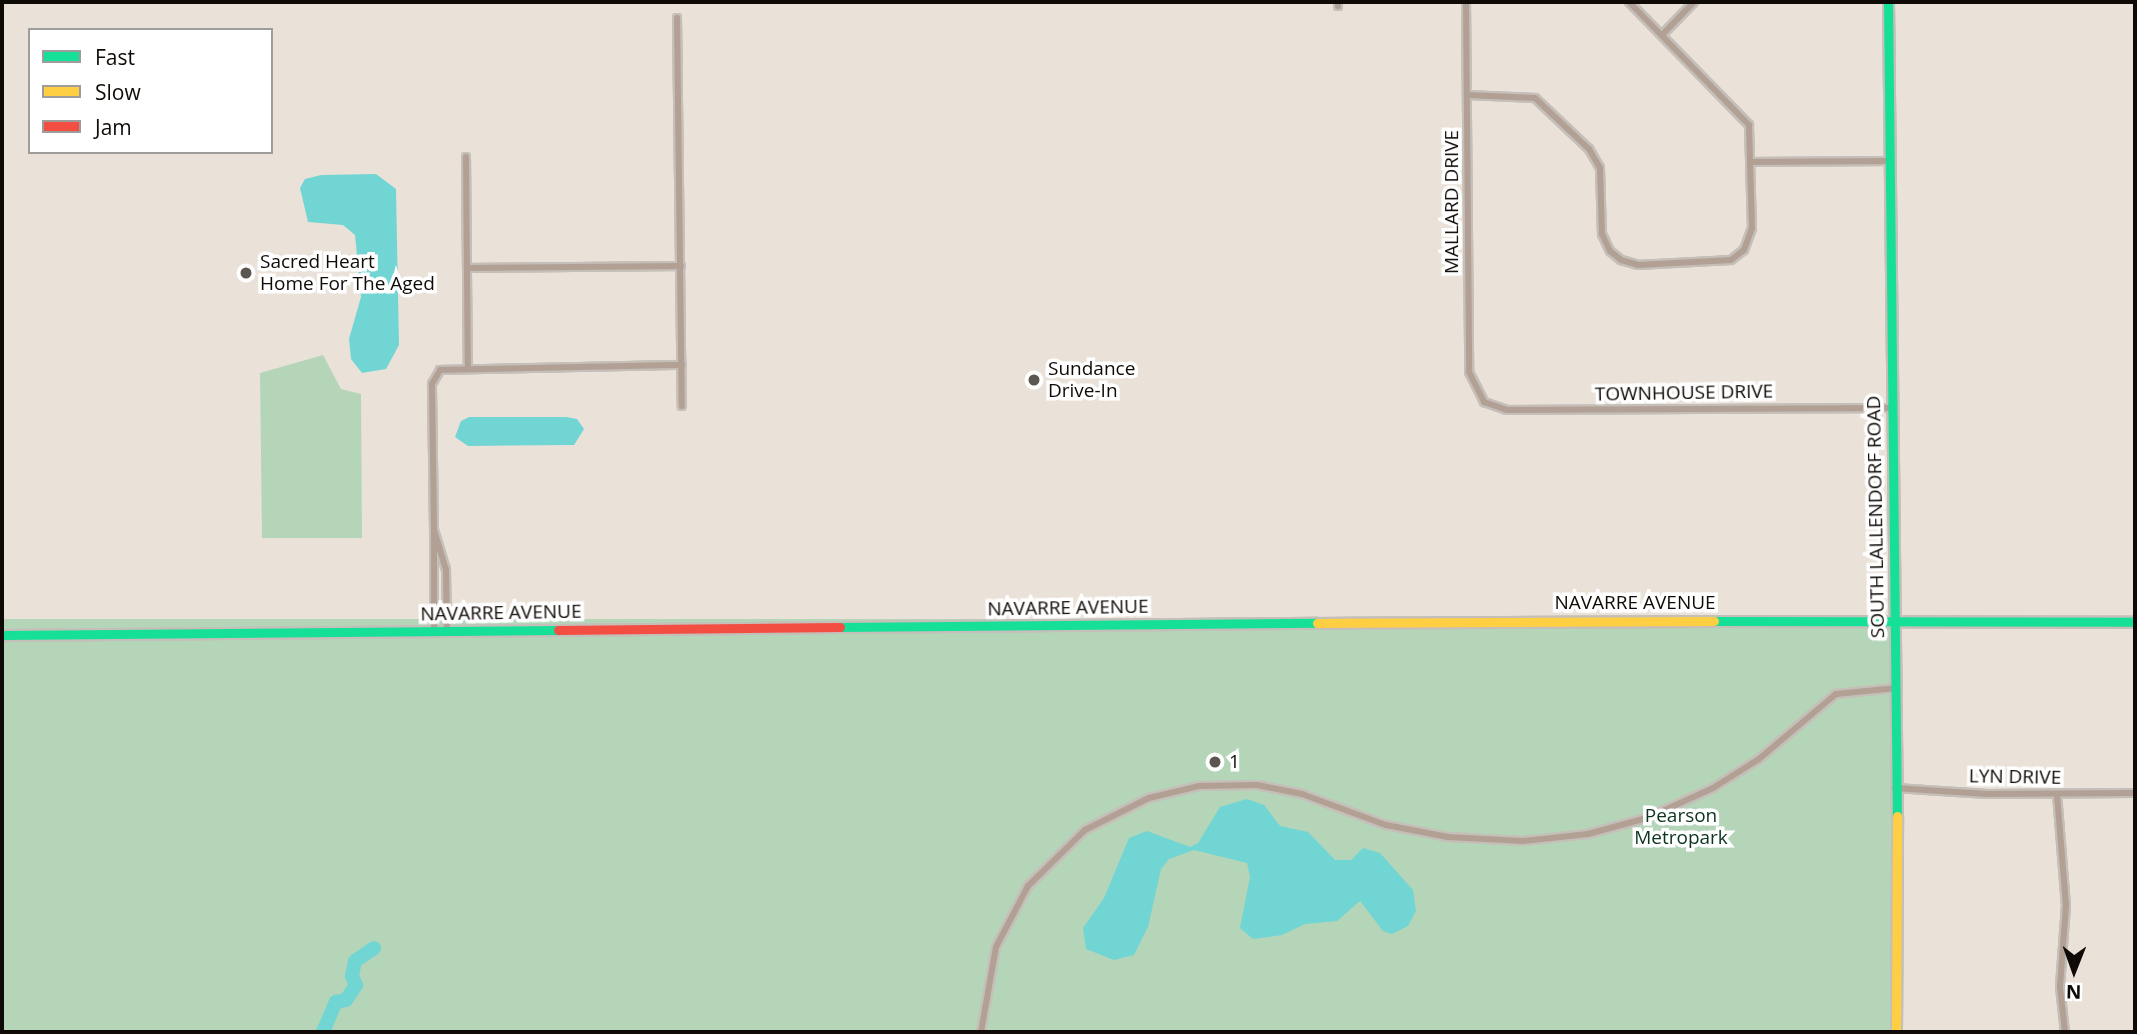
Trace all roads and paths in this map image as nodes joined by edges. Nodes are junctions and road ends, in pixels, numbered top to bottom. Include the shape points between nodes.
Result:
1 (1466, 2) edge
2 (1629, 2) edge
3 (1694, 2) edge
4 (1888, 2) edge
5 (677, 18) dead end
6 (1662, 34) junction
7 (1467, 95) junction
8 (466, 157) dead end
9 (1889, 161) junction
10 (1752, 162) junction
11 (681, 266) junction
12 (467, 268) junction
13 (682, 365) junction
14 (468, 367) junction
15 (1480, 398) joint
16 (682, 406) dead end
17 (1891, 408) junction
18 (434, 530) junction
19 (1896, 619) junction
20 (2135, 622) edge
21 (434, 632) junction
22 (447, 632) junction
23 (2, 635) edge
24 (1897, 688) junction
25 (1895, 788) junction
26 (2135, 793) edge
27 (2057, 794) junction
28 (982, 1032) edge
29 (1896, 1032) edge
30 (2065, 1032) edge

1 - 7 street, MALLARD DRIVE
2 - 6 street
3 - 6 street
4 - 9 main road, SOUTH LALLENDORF ROAD
5 - 11 street
6 - 10 street via 1743,114 1751,131
7 - 10 street via 1535,98 1589,149 1600,168 1603,239 1613,254 1632,264 1715,264 1740,254 1752,234
7 - 15 street, MALLARD DRIVE via 1469,372
8 - 12 street
9 - 10 street
9 - 17 main road, SOUTH LALLENDORF ROAD
11 - 12 street
11 - 13 street
12 - 14 street
13 - 14 street
13 - 16 street
14 - 18 street via 444,368 433,381
15 - 17 street, TOWNHOUSE DRIVE via 1507,410
17 - 19 main road, SOUTH LALLENDORF ROAD
18 - 21 street
18 - 22 street via 446,570
19 - 20 main road, NAVARRE AVENUE
19 - 22 main road, NAVARRE AVENUE
19 - 24 main road, SOUTH LALLENDORF ROAD
21 - 22 main road, NAVARRE AVENUE
21 - 23 main road, NAVARRE AVENUE
24 - 25 main road, SOUTH LALLENDORF ROAD
24 - 28 street via 1836,694 1759,759 1713,788 1647,818 1588,834 1523,841 1448,837 1386,825 1302,794 1257,785 1199,786 1149,798 1086,830 1028,886 996,947
25 - 27 street, LYN DRIVE
25 - 29 main road, SOUTH LALLENDORF ROAD
26 - 27 street, LYN DRIVE
27 - 30 street via 2066,905 2060,981

